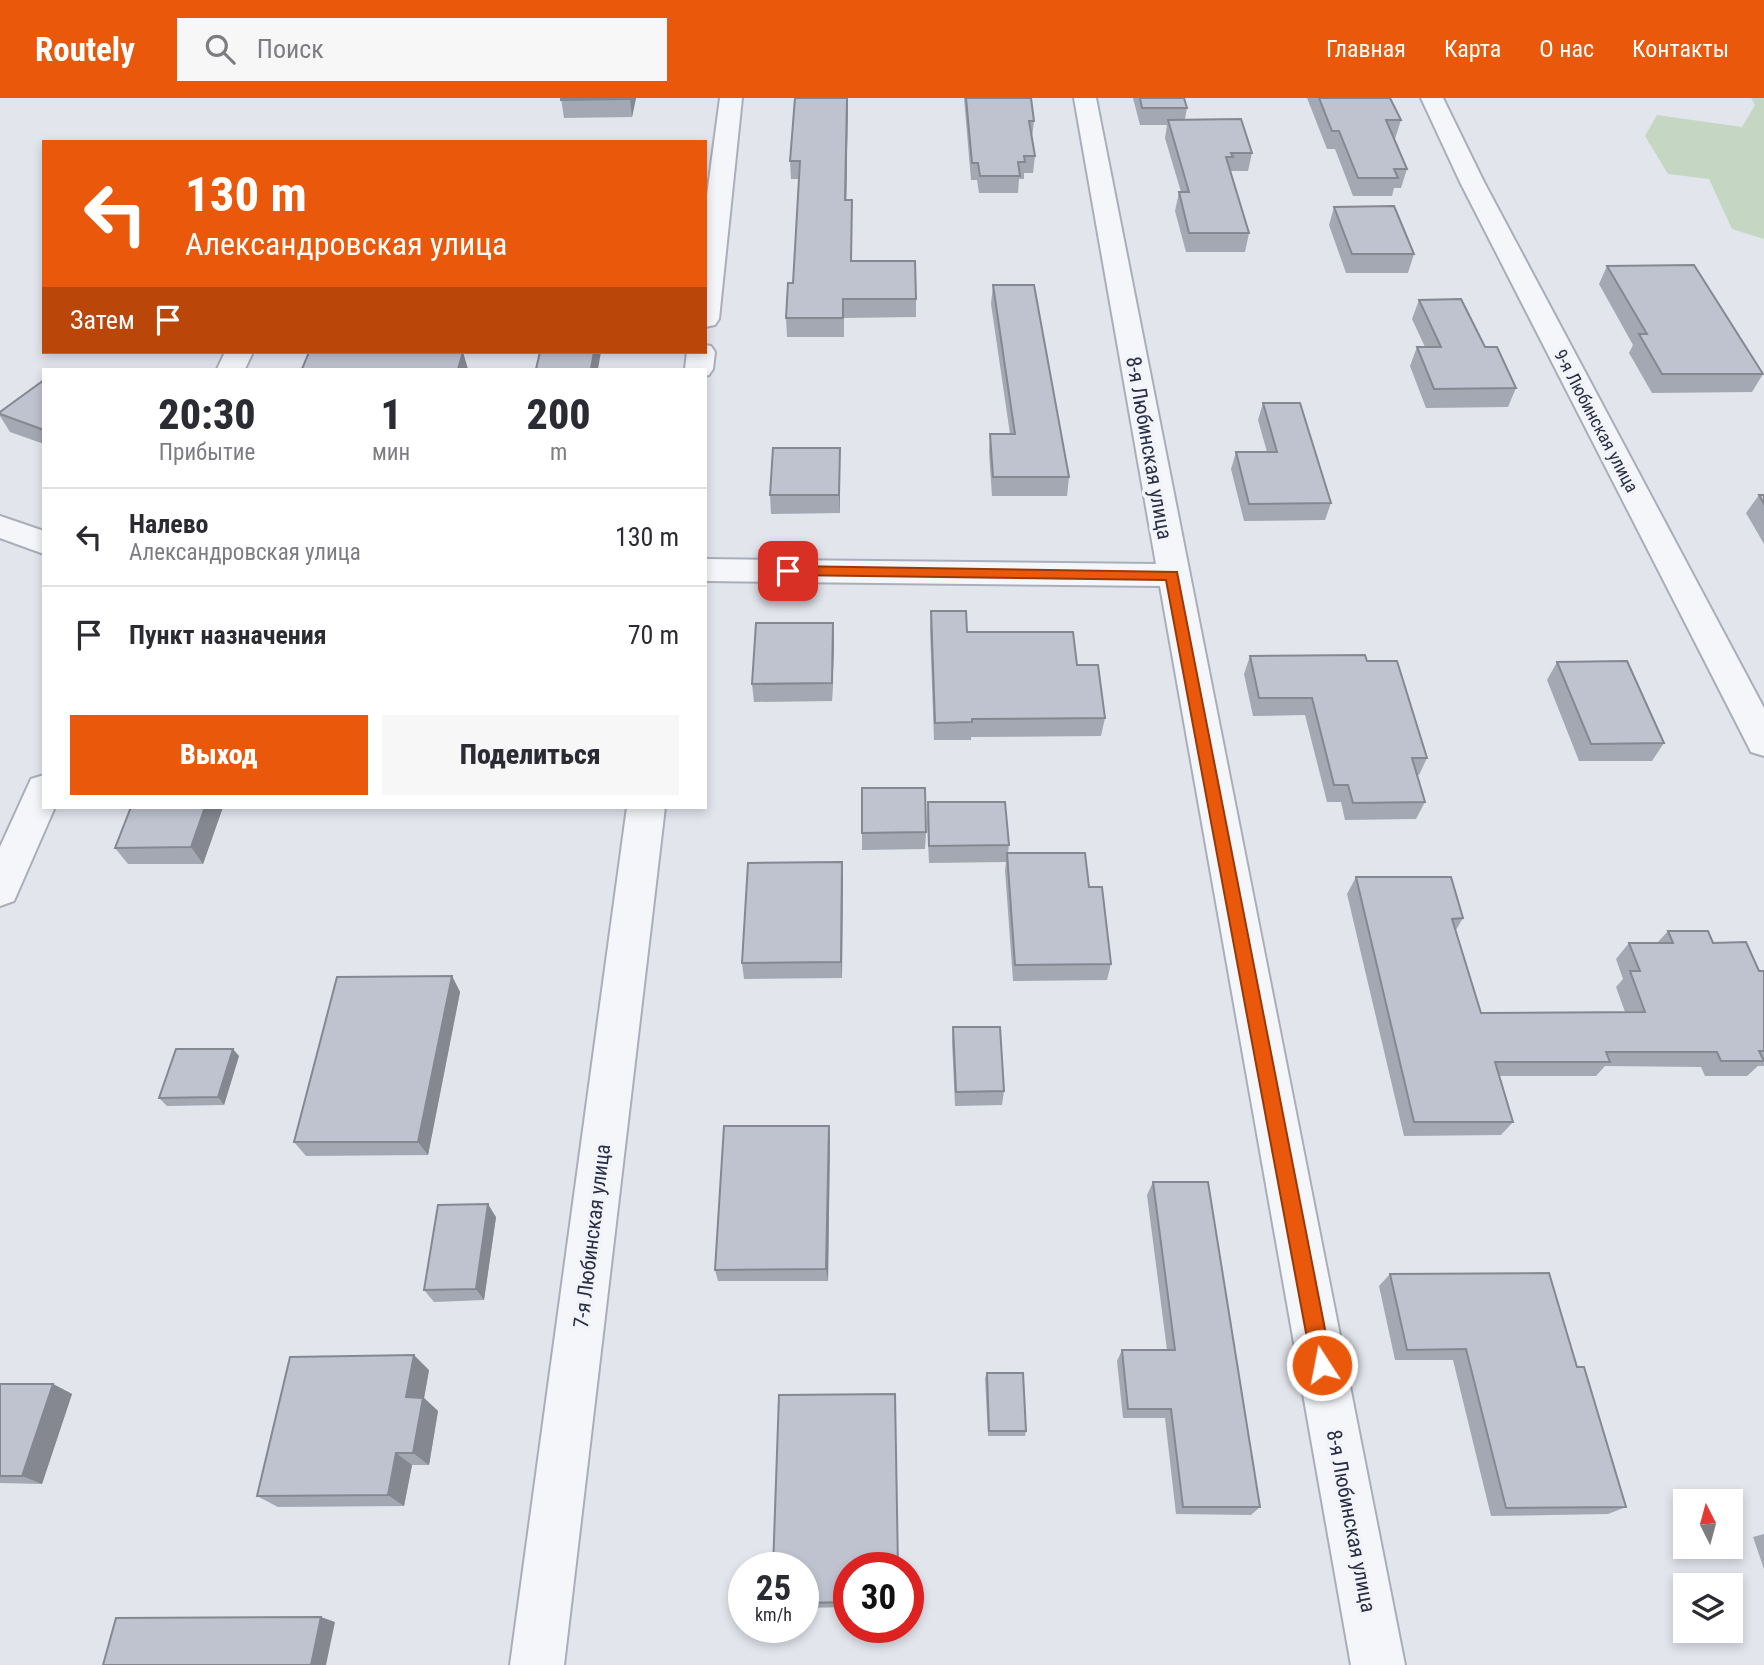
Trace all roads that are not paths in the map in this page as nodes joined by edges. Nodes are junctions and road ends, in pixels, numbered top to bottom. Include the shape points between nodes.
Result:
1 (731, 98) edge
2 (1085, 98) edge
3 (1432, 98) edge
4 (707, 302) edge
5 (0, 526) edge
6 (42, 542) edge
7 (707, 570) edge
8 (1172, 575) junction
9 (1764, 742) edge
10 (42, 794) edge
11 (646, 809) edge
12 (0, 890) edge
13 (537, 1665) edge
14 (1378, 1665) edge

1 - 4 street
2 - 8 street, 8-я Любинская улица
3 - 9 street, 9-я Любинская улица
5 - 6 street
7 - 8 street
8 - 14 street, 8-я Любинская улица
10 - 12 street
11 - 13 street, 7-я Любинская улица

